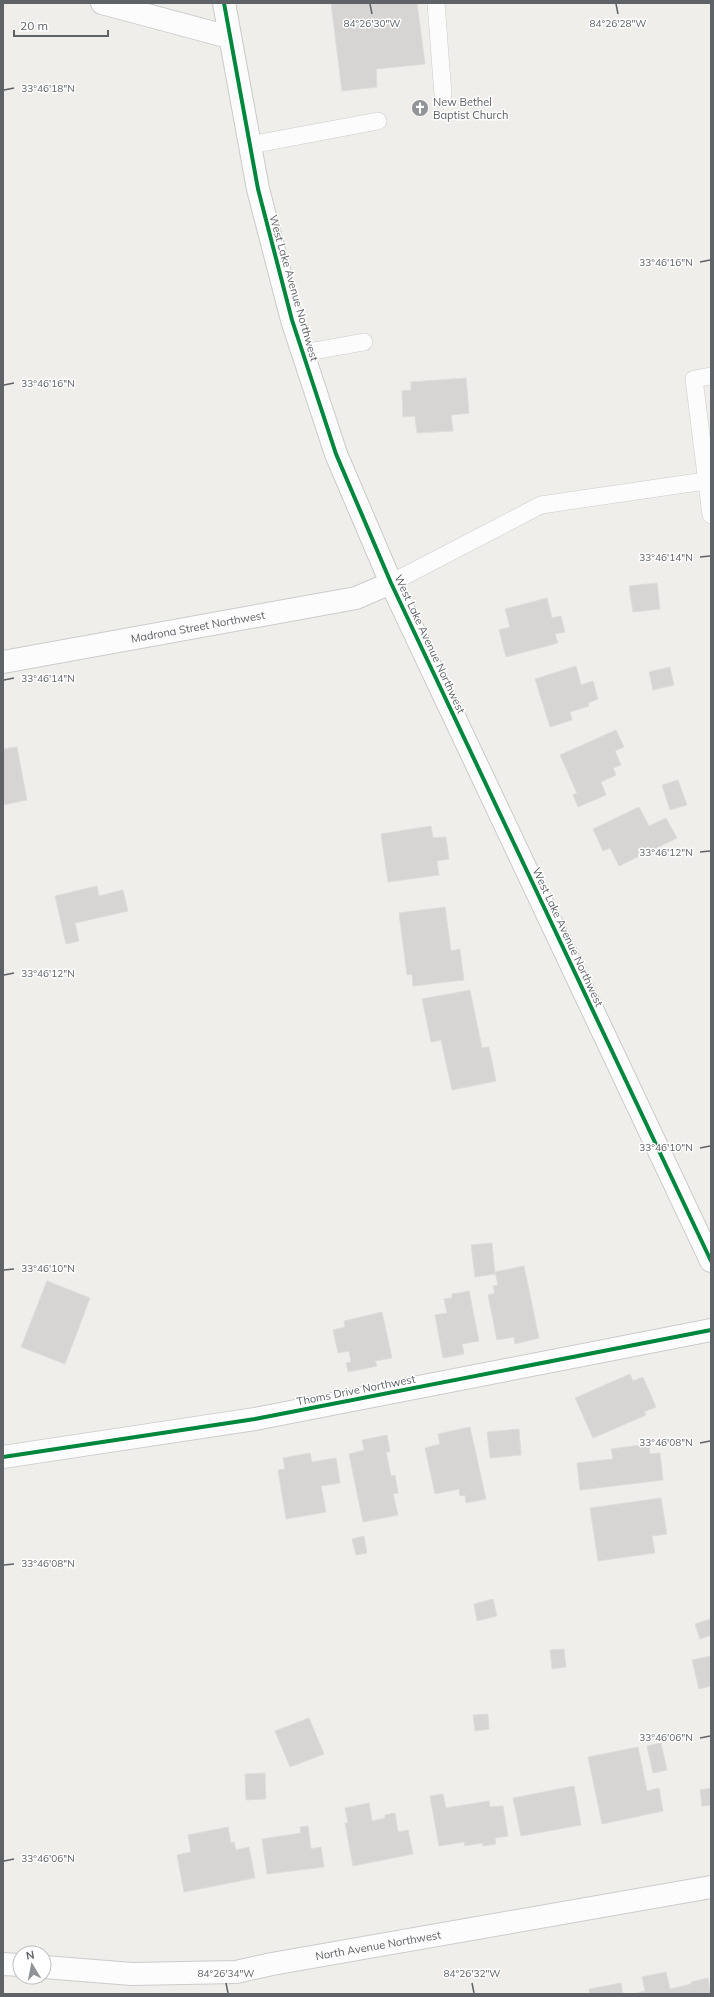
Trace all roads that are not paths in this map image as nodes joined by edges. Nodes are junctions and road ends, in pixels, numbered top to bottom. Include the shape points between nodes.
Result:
1 (102, 3) edge
2 (224, 3) edge
3 (436, 3) edge
4 (229, 37) junction
5 (443, 94) dead end
6 (378, 122) dead end
7 (250, 145) junction
8 (364, 342) dead end
9 (302, 353) junction
10 (711, 376) edge
11 (706, 481) junction
12 (711, 515) edge
13 (391, 584) junction
14 (3, 662) edge
15 (711, 1261) edge
16 (711, 1330) edge
17 (3, 1457) edge
18 (711, 1887) edge
19 (52, 1968) edge

1 - 4 street
2 - 4 street, West Lake Avenue Northwest
3 - 5 lane
4 - 7 street, West Lake Avenue Northwest
6 - 7 lane
7 - 9 street, West Lake Avenue Northwest via 258,189
8 - 9 lane
9 - 13 street, West Lake Avenue Northwest via 336,454
10 - 11 lane via 694,379
11 - 12 lane
11 - 13 lane via 541,506
13 - 14 street, Madrona Street Northwest via 356,598
13 - 15 street, West Lake Avenue Northwest
16 - 17 street, Thoms Drive Northwest via 256,1419
18 - 19 street, North Avenue Northwest via 236,1972 132,1974

